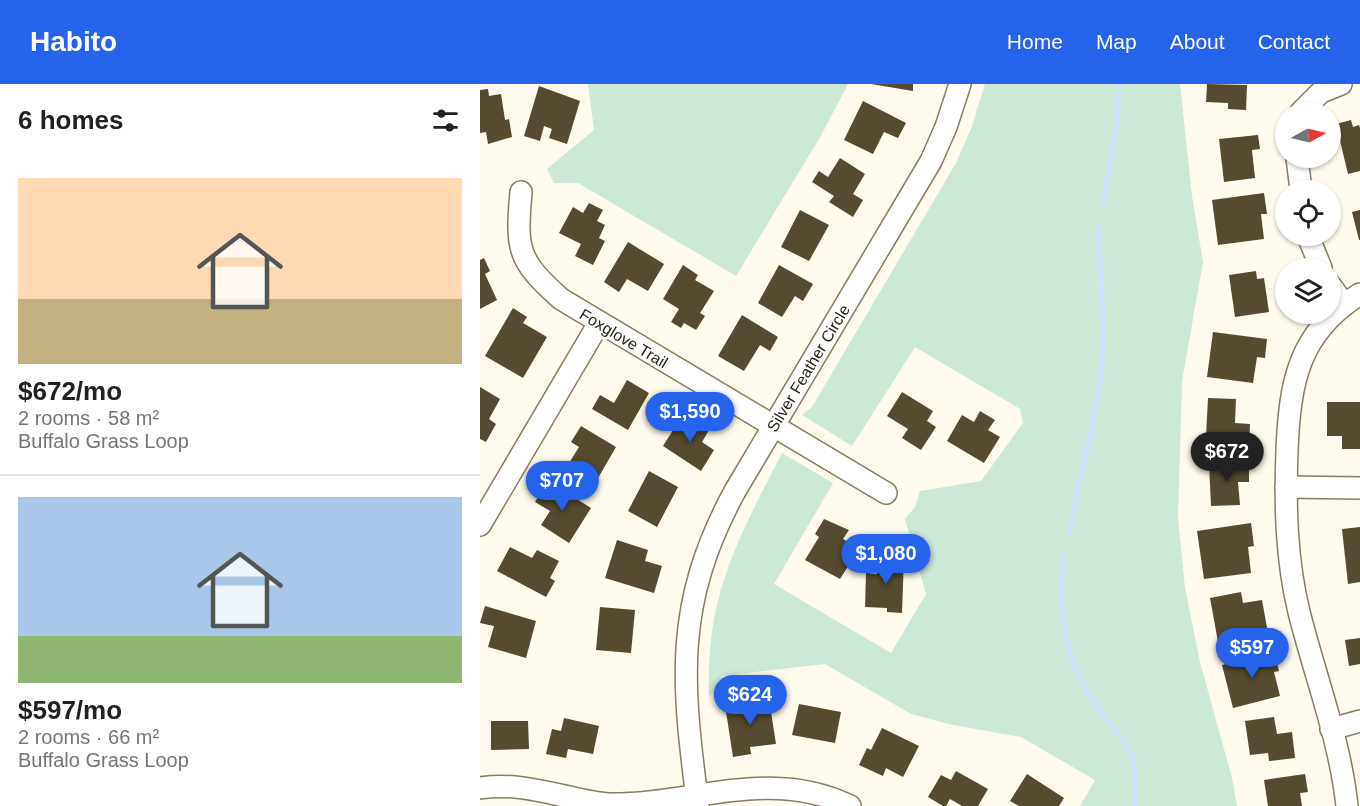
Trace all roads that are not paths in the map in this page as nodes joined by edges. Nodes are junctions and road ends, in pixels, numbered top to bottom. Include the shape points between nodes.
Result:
1 (960, 84) edge
2 (1341, 84) edge
3 (1302, 101) edge
4 (521, 192) dead end
5 (1352, 299) edge
6 (599, 323) junction
7 (774, 427) junction
8 (1286, 487) junction
9 (1360, 488) edge
10 (886, 493) dead end
11 (480, 525) edge
12 (1360, 721) edge
13 (1330, 729) junction
14 (480, 788) edge
15 (698, 802) edge
16 (590, 804) edge
17 (850, 806) edge
18 (1347, 806) edge

1 - 7 street, Silver Feather Circle via 931,161
2 - 3 street
4 - 6 street, Foxglove Trail via 517,237 527,262 561,299
5 - 8 street via 1312,338 1293,381
6 - 7 street, Foxglove Trail
6 - 11 street
7 - 10 street, Foxglove Trail
7 - 15 street, Silver Feather Circle via 723,514 694,594 685,660 685,695
8 - 9 street
8 - 13 street via 1297,599
12 - 13 street
13 - 18 street
14 - 16 street via 540,789
15 - 16 street
15 - 17 street via 772,788 825,795

